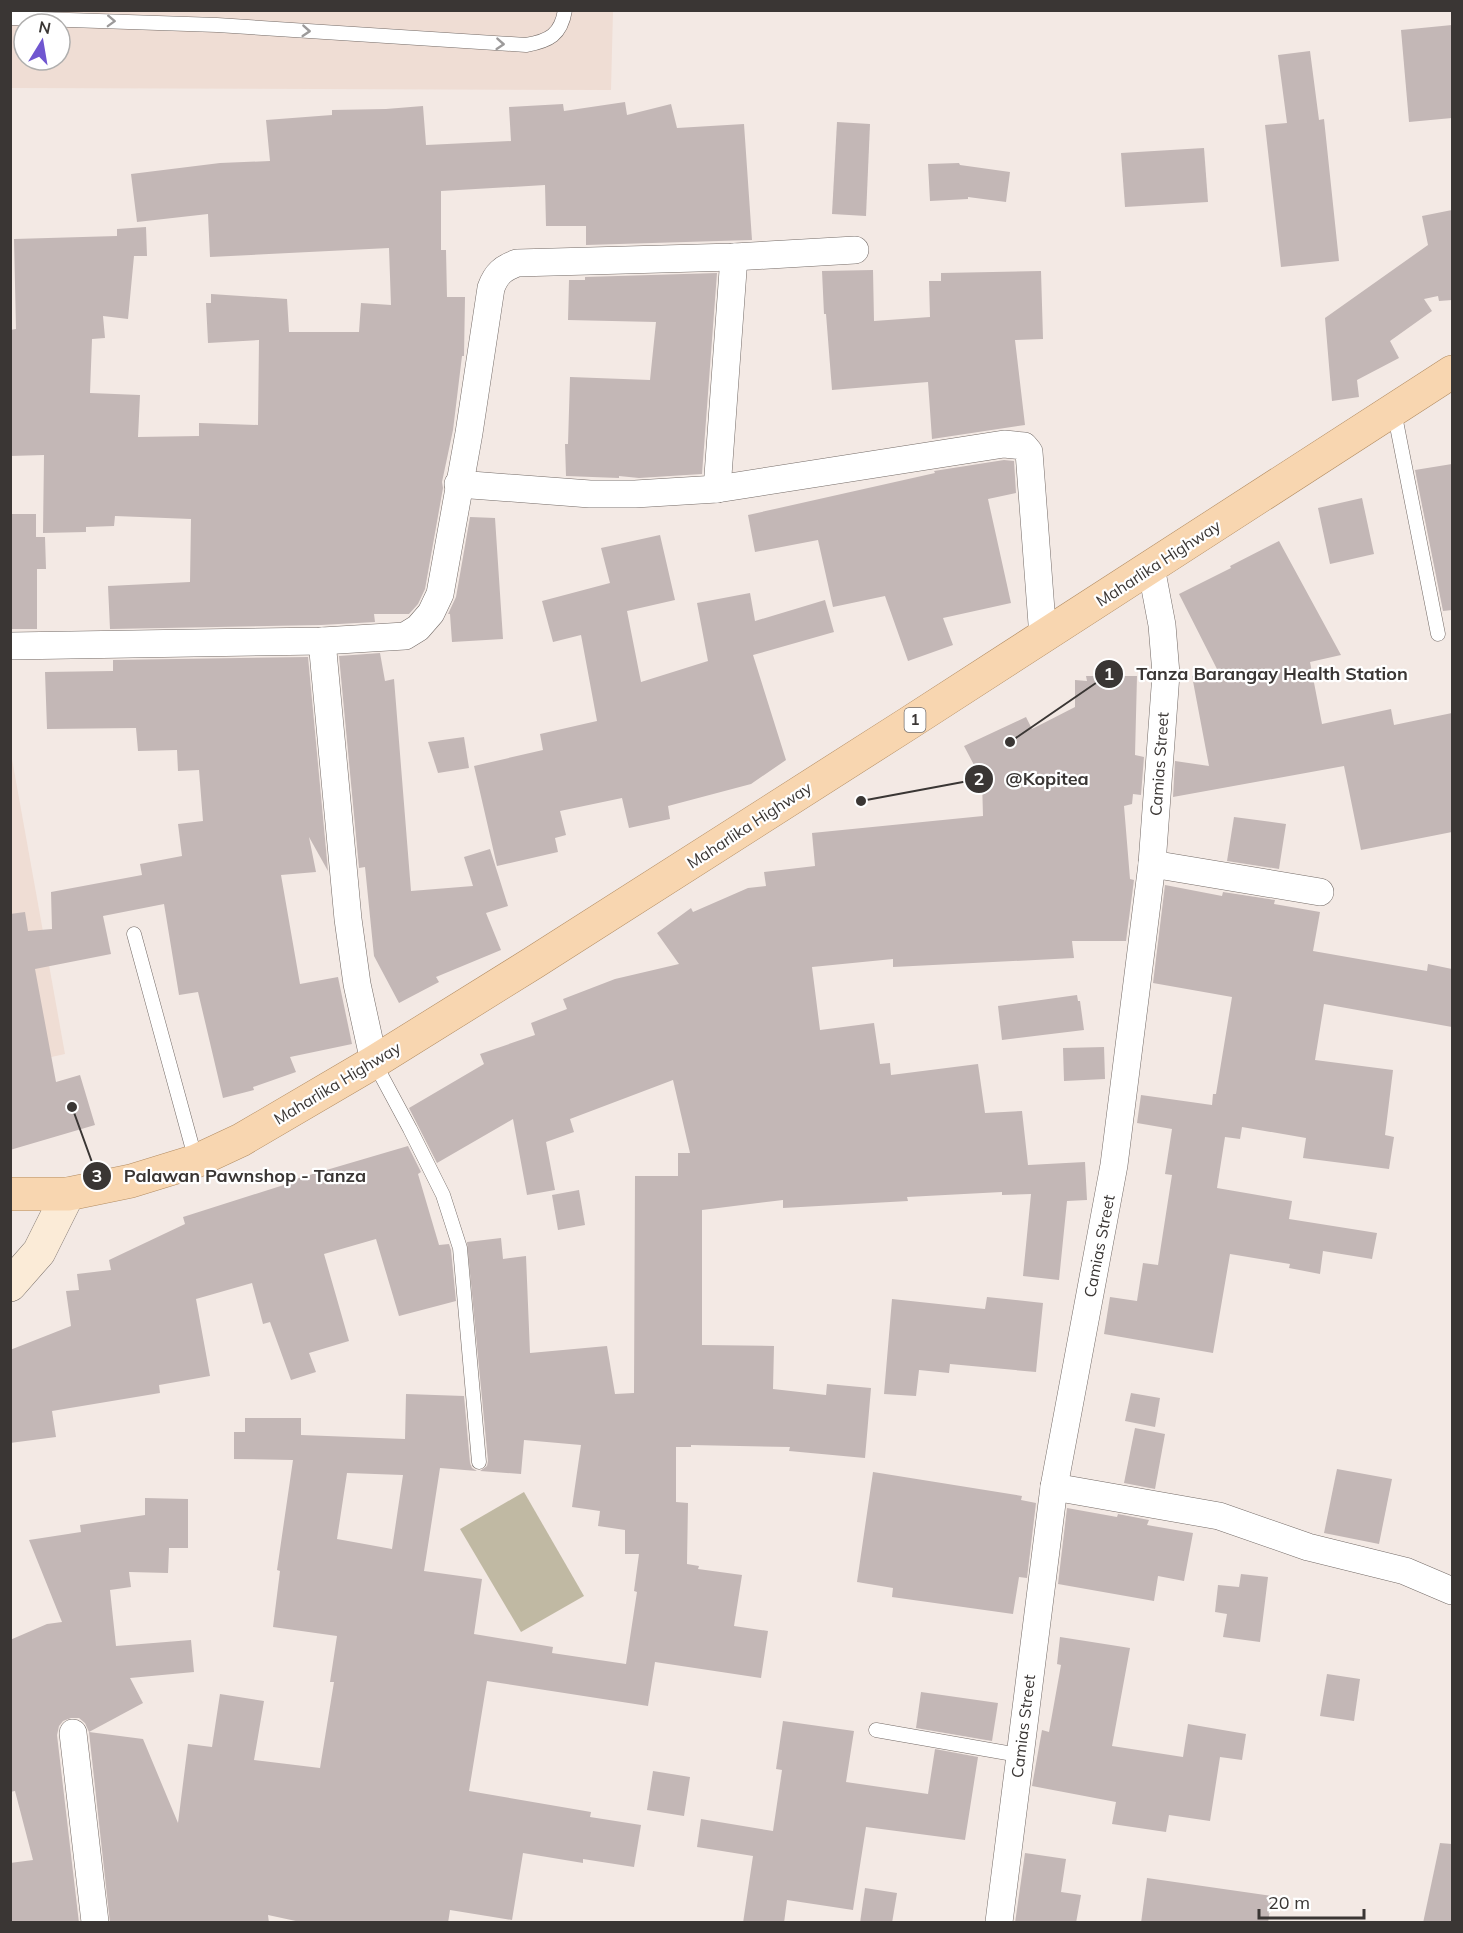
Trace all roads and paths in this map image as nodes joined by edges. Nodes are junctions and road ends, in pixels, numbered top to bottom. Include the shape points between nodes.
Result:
1 (218, 10) edge
2 (565, 10) edge
3 (10, 18) edge
4 (217, 25) junction
5 (855, 250) dead end
6 (734, 257) junction
7 (1452, 372) edge
8 (1394, 411) junction
9 (458, 484) junction
10 (717, 489) junction
11 (1150, 567) junction
12 (1438, 634) dead end
13 (1042, 637) junction
14 (322, 641) junction
15 (10, 646) edge
16 (1152, 864) junction
17 (1320, 892) dead end
18 (134, 934) dead end
19 (374, 1062) junction
20 (196, 1161) junction
21 (10, 1194) edge
22 (68, 1194) junction
23 (10, 1285) edge
24 (479, 1462) dead end
25 (1054, 1487) junction
26 (1452, 1591) edge
27 (876, 1730) dead end
28 (73, 1733) dead end
29 (1019, 1755) junction
30 (94, 1923) edge
31 (999, 1923) edge

1 - 4 lane
4 -> 2 lane via 526,45 544,42 555,34
3 -> 4 lane
5 - 6 street
6 - 9 street via 517,263 504,268 491,288
6 - 10 street
7 - 8 main road, Maharlika Highway / 1
8 - 11 main road, Maharlika Highway / 1
8 - 12 lane
9 - 10 street via 590,494
9 - 14 street via 440,594 418,628 405,636
10 - 13 street via 1004,444 1024,446 1029,452
11 - 13 main road, Maharlika Highway / 1
11 - 16 street, Camias Street via 1162,625 1166,674
13 - 19 main road, Maharlika Highway / 1
14 - 15 street
14 - 19 street via 348,919
16 - 17 street
16 - 25 street, Camias Street via 1114,1166
18 - 20 lane
19 - 20 main road, Maharlika Highway / 1 via 242,1140
19 - 24 lane via 443,1195 460,1248
20 - 22 main road, Maharlika Highway / 1 via 131,1181
21 - 22 main road, Maharlika Highway / 1
22 - 23 main road via 39,1252
25 - 26 street via 1219,1516 1308,1547 1405,1571
25 - 29 street, Camias Street
27 - 29 lane
28 - 30 street
29 - 31 street, Camias Street

